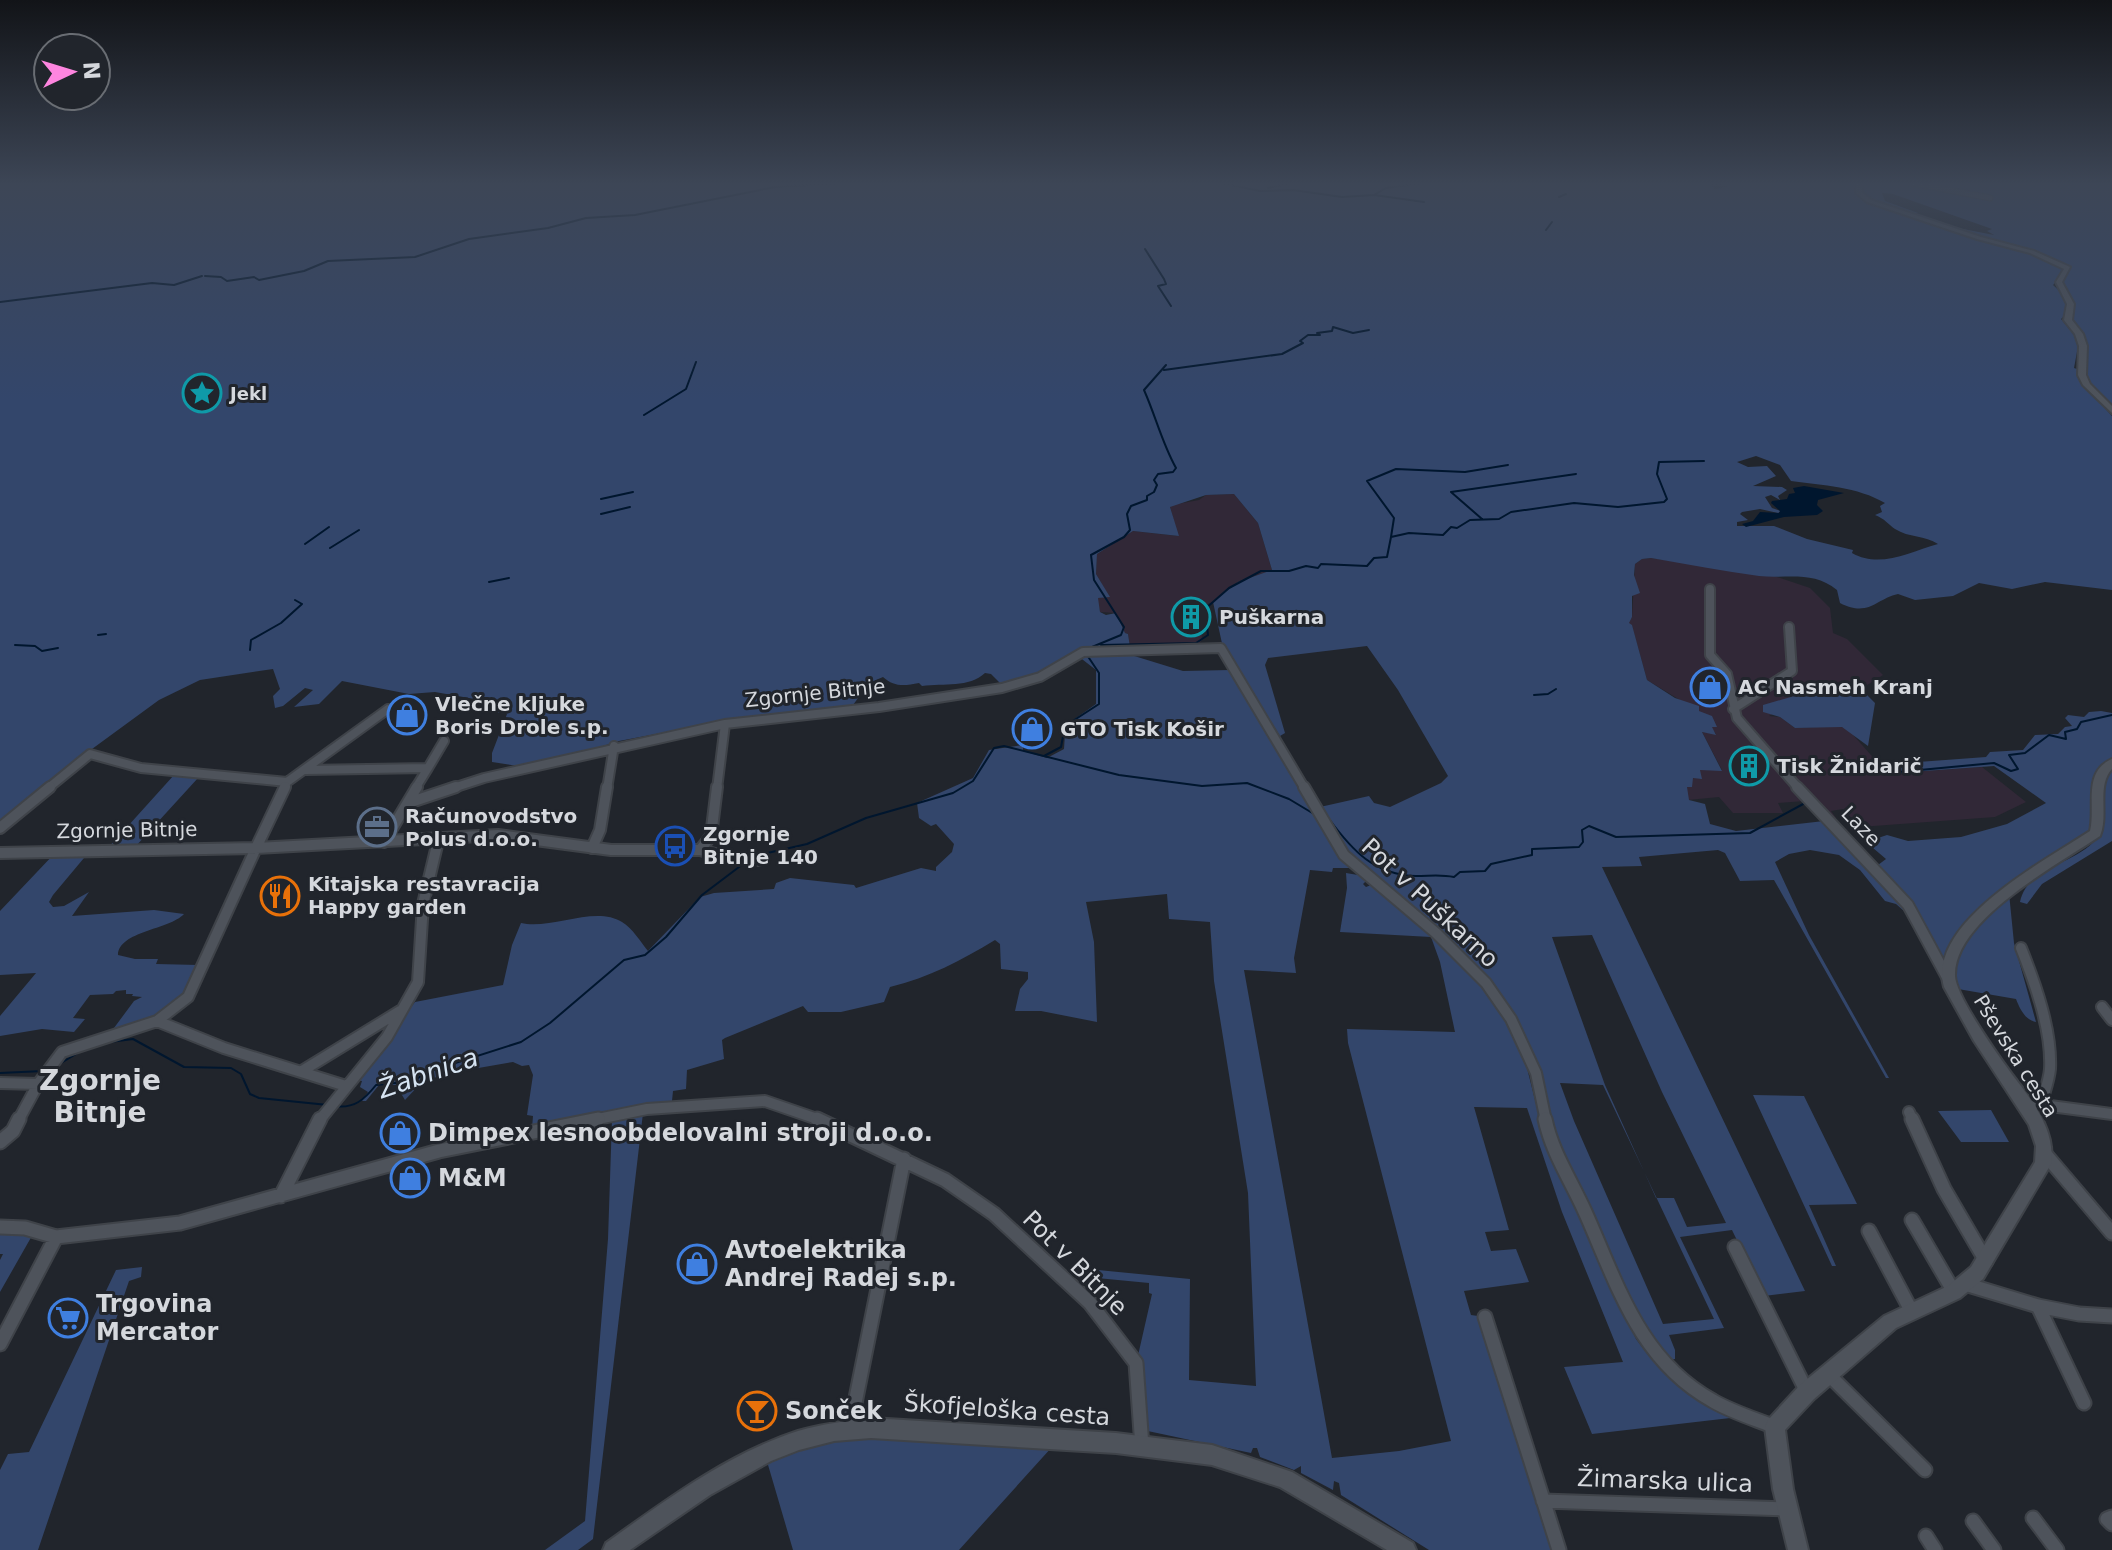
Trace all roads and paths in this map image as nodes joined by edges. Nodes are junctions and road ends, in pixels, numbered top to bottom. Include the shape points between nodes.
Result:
1 (2040, 255) edge
2 (2112, 411) edge
3 (1710, 589) dead end
4 (1789, 627) dead end
5 (1092, 651) joint
6 (388, 709) dead end
7 (1733, 709) junction
8 (725, 724) junction
9 (444, 741) dead end
10 (614, 746) junction
11 (2112, 763) edge
12 (428, 768) junction
13 (306, 770) junction
14 (287, 782) junction
15 (408, 803) junction
16 (0, 828) edge
17 (439, 837) junction
18 (384, 842) junction
19 (256, 848) junction
20 (592, 848) junction
21 (700, 850) junction
22 (0, 853) edge
23 (759, 860) dead end
24 (2021, 948) dead end
25 (1948, 979) junction
26 (406, 1007) junction
27 (2102, 1007) dead end
28 (2112, 1020) edge
29 (157, 1021) junction
30 (302, 1071) junction
31 (40, 1080) junction
32 (0, 1083) edge
33 (346, 1086) junction
34 (2032, 1104) junction
35 (1909, 1112) dead end
36 (2112, 1114) edge
37 (0, 1142) edge
38 (2045, 1154) junction
39 (904, 1159) junction
40 (281, 1196) junction
41 (1912, 1220) dead end
42 (0, 1227) edge
43 (1869, 1231) dead end
44 (2112, 1233) edge
45 (56, 1237) junction
46 (1735, 1247) dead end
47 (1986, 1261) junction
48 (1960, 1288) junction
49 (2038, 1306) junction
50 (1912, 1312) junction
51 (2112, 1316) edge
52 (1485, 1317) dead end
53 (0, 1344) edge
54 (1828, 1374) junction
55 (1807, 1392) junction
56 (2084, 1403) dead end
57 (1775, 1427) junction
58 (850, 1428) junction
59 (1142, 1447) junction
60 (1925, 1470) dead end
61 (1543, 1501) junction
62 (1785, 1509) junction
63 (2112, 1517) edge
64 (2033, 1518) dead end
65 (1973, 1521) dead end
66 (2112, 1524) edge
67 (1926, 1536) dead end
68 (613, 1550) edge
69 (1406, 1550) edge
70 (1559, 1550) edge
71 (1798, 1550) edge
72 (1935, 1550) edge
73 (1994, 1550) edge
74 (2057, 1550) edge

1 - 2 street via 2068,268 2059,282 2073,308 2068,320 2083,346 2082,375
3 - 7 street, Laze via 1710,655 1727,674
4 - 7 street via 1792,671
5 - 8 street, Zgornje Bitnje via 1040,677 994,690
5 - 57 street, Pot v Puškarno via 1221,648 1352,864 1436,933 1486,983 1511,1019 1536,1073 1559,1161 1630,1314 1655,1355 1714,1402
6 - 13 street
7 - 25 street, Laze via 1788,778 1908,905
8 - 10 street
8 - 21 street, Zgornje Bitnje via 711,836
9 - 12 street
10 - 15 street
10 - 20 street via 600,830
11 - 25 street via 2098,778 2096,833 1978,915 1951,955
12 - 13 street
12 - 15 street
13 - 14 street
14 - 16 street, Zgornje Bitnje via 141,768 90,754
14 - 19 street
15 - 18 street
17 - 18 street, Zgornje Bitnje
17 - 20 street, Zgornje Bitnje via 498,835
17 - 26 street via 423,904 418,982
18 - 19 street, Zgornje Bitnje
19 - 22 street, Zgornje Bitnje
19 - 29 street via 194,987
20 - 21 street, Zgornje Bitnje
21 - 23 street
24 - 34 street, Pševska cesta via 2049,1052 2050,1071
25 - 34 street, Pševska cesta via 1990,1055
26 - 30 street
26 - 33 street
27 - 28 street
29 - 30 street
29 - 31 street via 71,1048
30 - 33 street
31 - 32 street
31 - 37 street via 13,1131
33 - 40 street
34 - 36 street
34 - 38 street, Pševska cesta
35 - 47 street via 1944,1189
38 - 44 street, Pševska cesta
38 - 47 street
39 - 40 street, Pot v Bitnje via 829,1123 765,1101 686,1105 471,1143
39 - 58 street
39 - 59 street, Pot v Bitnje via 994,1214 1090,1303 1136,1363
40 - 45 street via 180,1223
41 - 48 street
42 - 45 street
43 - 50 street
45 - 53 street
46 - 55 street
47 - 48 street
48 - 49 street
48 - 50 street
49 - 51 street
49 - 56 street
50 - 54 street via 1890,1322
52 - 61 street
54 - 55 street
54 - 60 street
55 - 57 street
57 - 62 street
58 - 59 street, Škofjeloška cesta
58 - 68 street, Škofjeloška cesta via 757,1455
59 - 69 street, Škofjeloška cesta via 1212,1455 1285,1479
61 - 62 street, Žimarska ulica
61 - 70 street
62 - 71 street
63 - 66 street via 2107,1519
64 - 74 street
65 - 73 street
67 - 72 street

